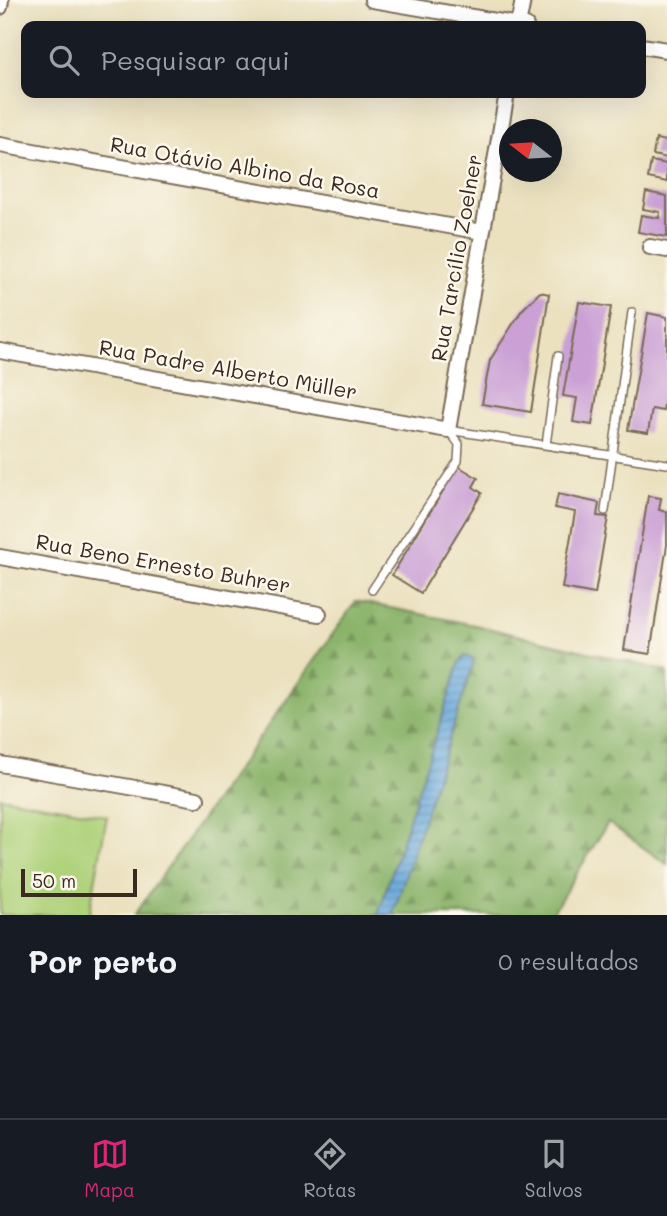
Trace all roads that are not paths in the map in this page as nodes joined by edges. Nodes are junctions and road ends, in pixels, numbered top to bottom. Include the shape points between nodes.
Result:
1 (1, 0) edge
2 (372, 0) edge
3 (523, 0) edge
4 (0, 7) edge
5 (492, 21) edge
6 (521, 21) edge
7 (646, 47) edge
8 (667, 50) edge
9 (506, 98) edge
10 (0, 145) edge
11 (482, 232) junction
12 (650, 247) dead end
13 (667, 250) edge
14 (632, 312) dead end
15 (0, 351) edge
16 (558, 356) dead end
17 (448, 430) junction
18 (546, 446) junction
19 (610, 455) junction
20 (667, 464) edge
21 (605, 511) dead end
22 (0, 557) edge
23 (372, 590) dead end
24 (319, 614) dead end
25 (0, 764) edge
26 (197, 799) dead end

1 - 4 street
2 - 5 street
3 - 6 street
7 - 8 street
9 - 11 street, Rua Tarcílio Zoelner
10 - 11 street, Rua Otávio Albino da Rosa
11 - 17 street, Rua Tarcílio Zoelner
12 - 13 street
14 - 19 lane
15 - 17 street, Rua Padre Alberto Müller
16 - 18 lane
17 - 18 lane
17 - 23 lane via 459,444 458,461
18 - 19 lane
19 - 20 lane
19 - 21 lane
22 - 24 street, Rua Beno Ernesto Buhrer
25 - 26 street

